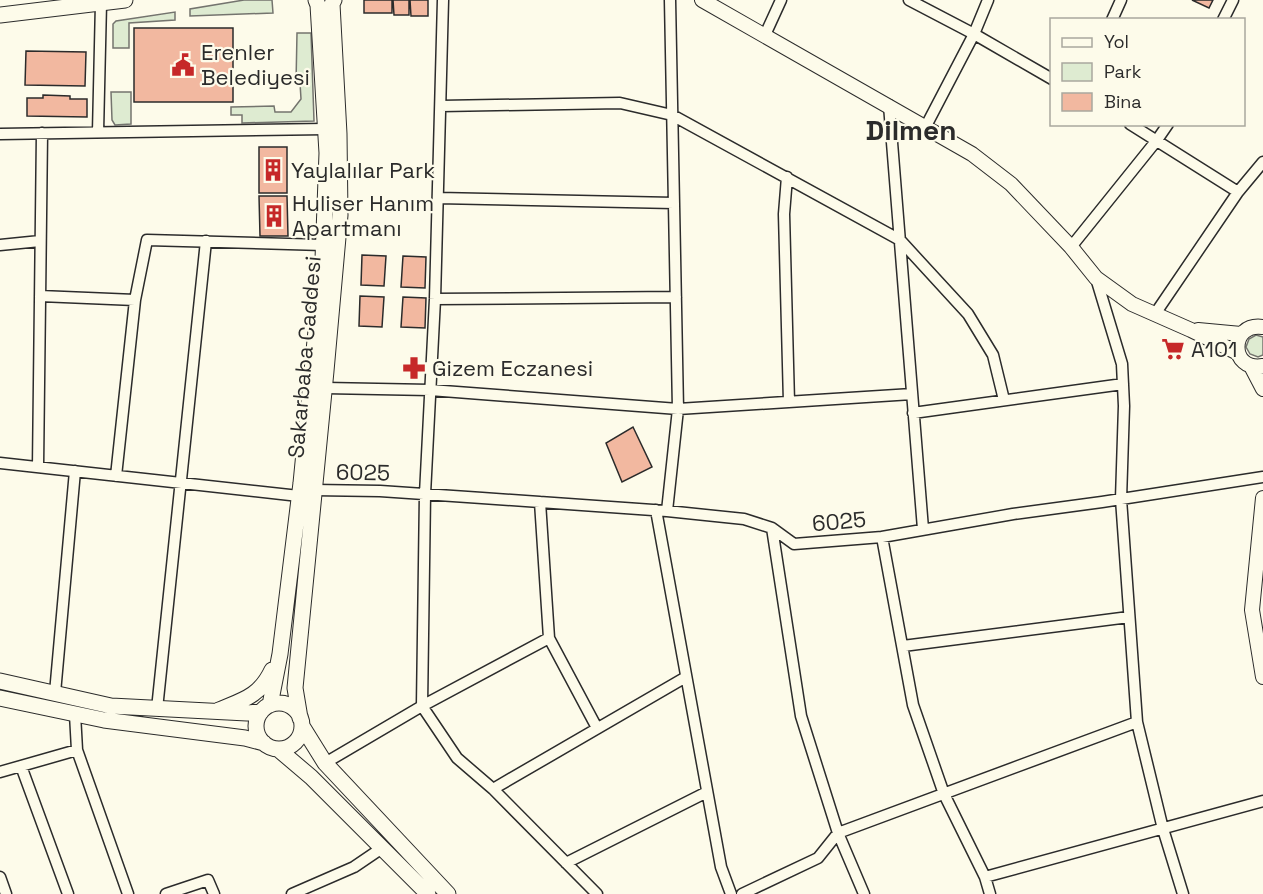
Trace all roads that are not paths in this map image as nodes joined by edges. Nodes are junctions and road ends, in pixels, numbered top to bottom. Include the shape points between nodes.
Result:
1 (125, 0) edge
2 (316, 0) edge
3 (334, 0) edge
4 (443, 0) edge
5 (670, 0) edge
6 (702, 0) edge
7 (781, 0) edge
8 (909, 0) edge
9 (988, 0) edge
10 (1121, 0) edge
11 (1233, 0) edge
12 (101, 3) junction
13 (0, 15) edge
14 (1113, 18) edge
15 (1224, 18) edge
16 (974, 34) junction
17 (765, 35) junction
18 (1050, 78) edge
19 (889, 105) junction
20 (441, 106) junction
21 (672, 115) junction
22 (926, 126) junction
23 (1133, 126) edge
24 (1167, 126) edge
25 (326, 129) junction
26 (98, 132) junction
27 (42, 133) junction
28 (0, 134) edge
29 (1157, 140) junction
30 (1263, 162) edge
31 (788, 177) junction
32 (1238, 192) junction
33 (438, 198) junction
34 (674, 203) junction
35 (900, 240) junction
36 (40, 241) junction
37 (206, 241) junction
38 (0, 245) edge
39 (323, 245) junction
40 (1071, 247) junction
41 (1096, 278) junction
42 (40, 296) junction
43 (676, 297) junction
44 (435, 299) junction
45 (135, 300) junction
46 (1155, 314) junction
47 (1263, 327) edge
48 (1191, 330) junction
49 (1241, 334) junction
50 (1238, 353) junction
51 (1257, 366) edge
52 (1123, 384) junction
53 (324, 388) junction
54 (1263, 389) edge
55 (430, 390) junction
56 (912, 394) junction
57 (1004, 400) junction
58 (789, 402) junction
59 (678, 409) junction
60 (913, 413) junction
61 (0, 463) edge
62 (38, 467) junction
63 (75, 471) junction
64 (116, 476) junction
65 (1263, 477) edge
66 (180, 483) junction
67 (306, 493) junction
68 (425, 494) junction
69 (1263, 498) edge
70 (1120, 499) junction
71 (540, 502) junction
72 (662, 510) junction
73 (772, 528) junction
74 (923, 529) junction
75 (882, 537) junction
76 (1129, 617) junction
77 (549, 638) junction
78 (903, 646) junction
79 (280, 654) junction
80 (686, 677) junction
81 (1263, 677) edge
82 (0, 681) edge
83 (55, 693) junction
84 (0, 698) edge
85 (423, 706) junction
86 (266, 708) junction
87 (157, 709) junction
88 (213, 712) junction
89 (75, 714) junction
90 (301, 722) junction
91 (1137, 722) junction
92 (597, 728) junction
93 (271, 746) junction
94 (77, 750) junction
95 (325, 763) junction
96 (21, 766) junction
97 (0, 772) edge
98 (493, 789) junction
99 (707, 792) junction
100 (944, 794) junction
101 (1263, 801) edge
102 (1163, 829) junction
103 (838, 833) junction
104 (382, 848) junction
105 (566, 863) junction
106 (0, 877) edge
107 (985, 878) junction
108 (6, 894) edge
109 (68, 894) edge
110 (128, 894) edge
111 (166, 894) edge
112 (214, 894) edge
113 (292, 894) edge
114 (428, 894) edge
115 (448, 894) edge
116 (597, 894) edge
117 (731, 894) edge
118 (742, 894) edge
119 (864, 894) edge
120 (990, 894) edge
121 (1183, 894) edge

1 - 12 main road
2 - 25 main road, Sakarbaba Caddesi
3 - 53 main road, Sakarbaba Caddesi via 339,215
4 - 20 street
5 - 21 street
6 - 17 street
7 - 17 street
8 - 16 street
9 - 16 street
10 - 14 street
11 - 15 street
12 - 13 main road
12 - 26 street
16 - 18 street
16 - 22 street
17 - 19 street
19 - 22 street
19 - 35 street
20 - 21 street via 620,103
20 - 33 street
21 - 31 street
21 - 34 street
22 - 40 street via 1011,184
23 - 29 street
24 - 29 street
25 - 26 street
25 - 39 main road, Sakarbaba Caddesi
26 - 27 street
27 - 28 street
27 - 36 street
29 - 32 street
29 - 40 street
30 - 32 street
31 - 35 street
31 - 58 street via 784,214
32 - 46 street
33 - 34 street
33 - 44 street
34 - 43 street
35 - 56 street
35 - 57 street via 968,314 993,356
36 - 38 street
36 - 42 street
37 - 39 street
37 - 45 street via 147,240
37 - 66 street
39 - 67 main road, Sakarbaba Caddesi
40 - 41 street
41 - 46 street via 1132,304
41 - 52 street via 1122,364
42 - 45 street
42 - 62 street
43 - 44 street
43 - 59 street
44 - 55 street
45 - 64 street
46 - 48 street
47 - 49 street via 1251,327
48 - 49 street
48 - 50 street
49 - 50 street
50 - 51 street via 1245,363
51 - 54 street
52 - 57 street
52 - 70 street
53 - 55 street
53 - 67 main road, Sakarbaba Caddesi
55 - 59 street
55 - 68 street
56 - 58 street
56 - 60 street
57 - 60 street
58 - 59 street
59 - 72 street
60 - 74 street
61 - 62 street, 6025
62 - 63 street, 6025
63 - 64 street, 6025
63 - 83 street
64 - 66 street, 6025
65 - 70 street, 6025
66 - 67 street, 6025
66 - 87 street
67 - 68 street, 6025
67 - 79 main road, Sakarbaba Caddesi
67 - 90 main road, Sakarbaba Caddesi via 295,688
68 - 71 street, 6025
68 - 85 street
69 - 81 street via 1252,610
70 - 74 street, 6025
70 - 76 street
71 - 72 street, 6025
71 - 77 street
72 - 73 street, 6025 via 744,519
72 - 80 street
73 - 75 street, 6025 via 794,544
73 - 103 street via 801,716
74 - 75 street, 6025
75 - 78 street
76 - 78 street
76 - 91 street
77 - 85 street
77 - 92 street
78 - 100 street via 913,705
79 - 86 main road, Sakarbaba Caddesi
79 - 88 main road via 265,685 247,698
80 - 92 street
80 - 99 street
82 - 83 main road
83 - 87 main road via 111,706
84 - 89 main road
85 - 95 street
85 - 98 street via 458,758
86 - 88 main road via 247,713
86 - 90 main road via 285,704 297,712
86 - 93 main road via 256,724 260,737
87 - 88 main road
89 - 93 main road via 245,738
89 - 94 street
90 - 93 main road via 292,744
90 - 95 main road, Sakarbaba Caddesi
91 - 100 street
91 - 102 street
92 - 98 street
93 - 104 main road via 311,777
94 - 96 street
94 - 110 street
95 - 115 main road, Sakarbaba Caddesi
96 - 97 street
96 - 109 street
98 - 105 street
99 - 105 street
99 - 117 street via 721,867
100 - 103 street
100 - 107 street
101 - 102 street
102 - 107 street
102 - 121 street
103 - 118 street via 818,858
103 - 119 street
104 - 113 street via 354,867
104 - 114 main road
105 - 116 street
106 - 108 street
107 - 120 street
111 - 112 street via 208,880

